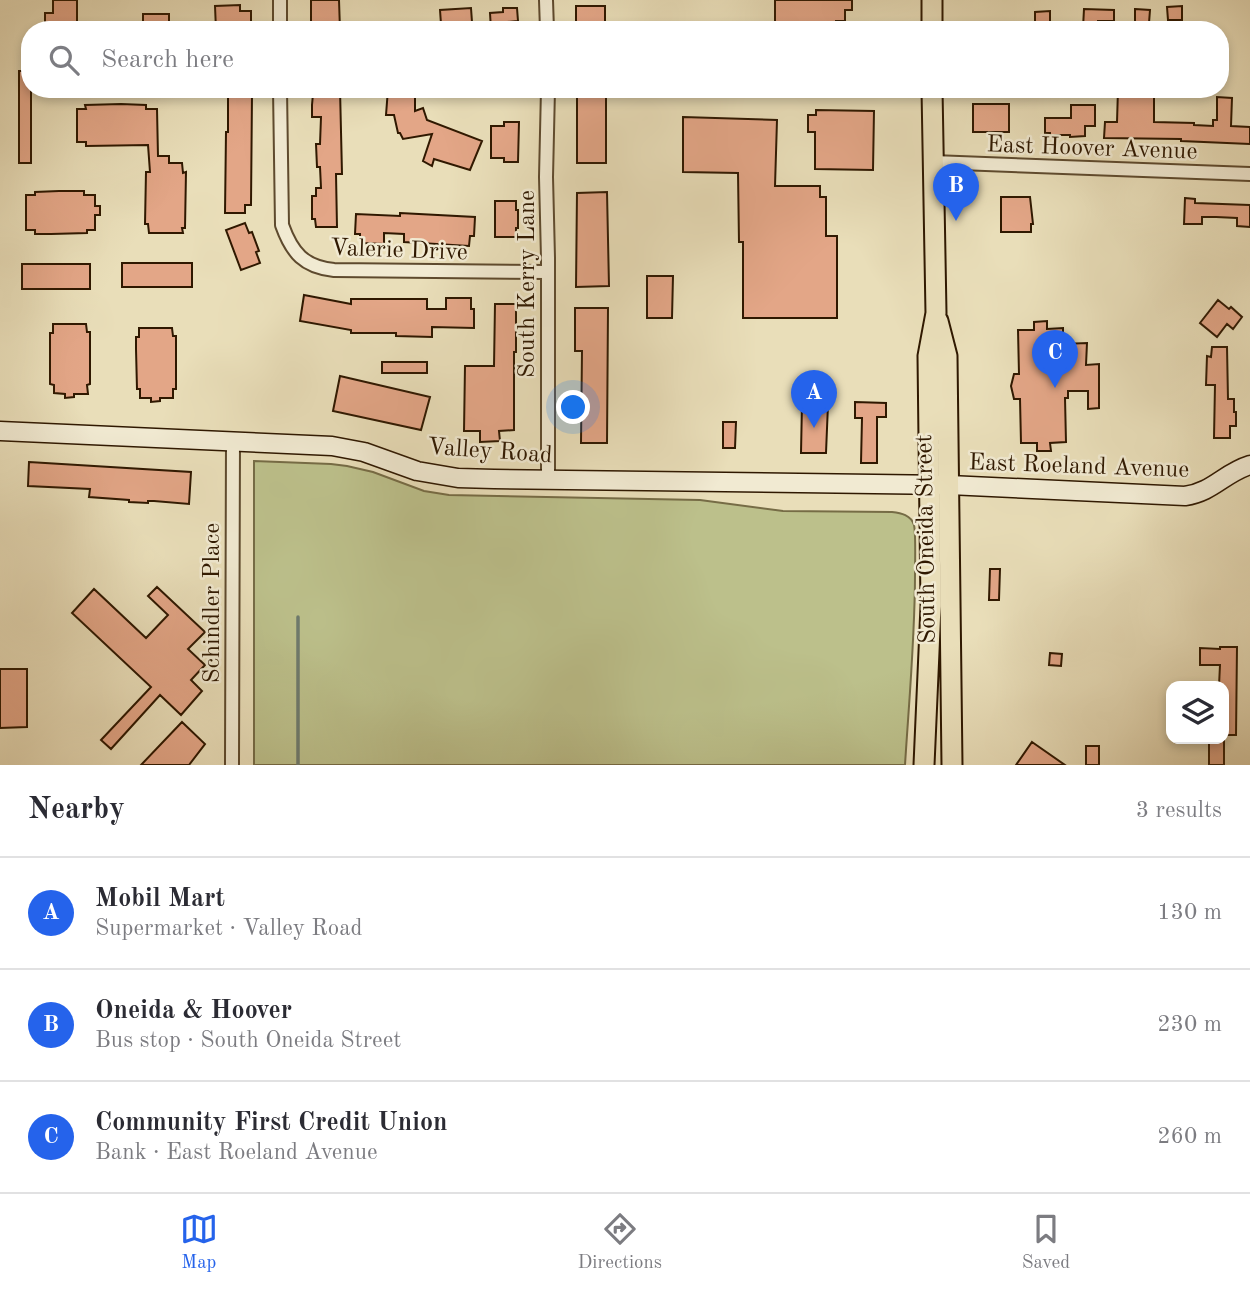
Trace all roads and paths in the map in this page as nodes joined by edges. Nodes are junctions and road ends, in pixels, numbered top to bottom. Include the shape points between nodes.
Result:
1 (280, 0) edge
2 (546, 0) edge
3 (932, 0) edge
4 (280, 21) edge
5 (547, 21) edge
6 (932, 21) edge
7 (280, 98) edge
8 (548, 98) edge
9 (932, 98) edge
10 (933, 162) junction
11 (1250, 174) edge
12 (548, 272) junction
13 (0, 431) edge
14 (233, 440) junction
15 (1250, 465) edge
16 (548, 479) junction
17 (940, 485) junction
18 (232, 765) edge
19 (924, 765) edge
20 (952, 765) edge

1 - 4 street
2 - 5 street
3 - 6 main road
7 - 12 street, Valerie Drive via 282,226 289,244 313,266
8 - 12 street, South Kerry Lane
9 - 10 main road, South Oneida Street
10 - 11 street, East Hoover Avenue
10 - 17 main road, South Oneida Street via 936,313 928,356
12 - 16 street, South Kerry Lane
13 - 14 street, Valley Road
14 - 16 street, Valley Road via 348,449 416,471 458,478
14 - 18 street, Schindler Place
15 - 17 street, East Roeland Avenue via 1210,489 1185,496
16 - 17 street, Valley Road
17 - 19 main road, South Oneida Street
17 - 20 main road, South Oneida Street

